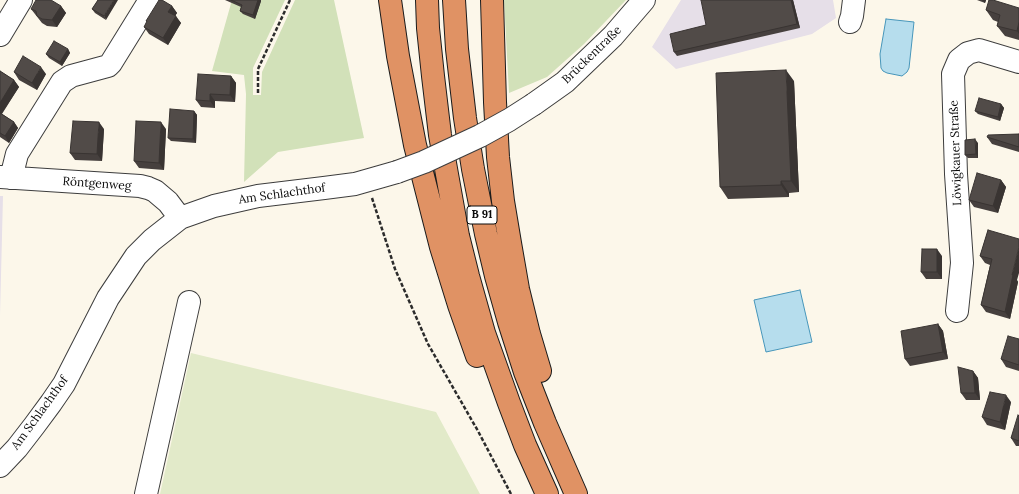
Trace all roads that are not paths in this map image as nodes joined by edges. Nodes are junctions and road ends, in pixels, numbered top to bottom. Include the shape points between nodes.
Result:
1 (21, 0) edge
2 (150, 0) edge
3 (390, 0) edge
4 (427, 0) edge
5 (454, 0) edge
6 (492, 0) edge
7 (644, 0) edge
8 (854, 0) edge
9 (850, 22) dead end
10 (0, 35) edge
11 (1019, 62) edge
12 (534, 104) joint
13 (6, 178) edge
14 (180, 218) junction
15 (189, 302) dead end
16 (958, 311) dead end
17 (509, 403) junction
18 (545, 423) junction
19 (0, 466) edge
20 (146, 494) edge
21 (546, 494) edge
22 (576, 494) edge

1 - 10 street
2 - 13 street via 108,66 71,76 62,82 17,154
3 - 17 highway via 415,145 441,247 482,371
4 - 17 highway, B 91 via 440,135 457,229 484,333
5 - 18 highway, B 91 via 465,118 486,234 509,322
6 - 18 highway via 498,158 503,201 518,289 544,386
7 - 12 street, Brückentraße via 613,36 564,82
8 - 9 street
11 - 16 street, Löwigkauer Straße via 979,50 968,53 959,60 953,74 962,263
12 - 14 street, Am Schlachthof, bridge via 480,136 397,172 355,184 258,196 214,206
13 - 14 street, Röntgenweg via 140,186 155,191 168,202
14 - 19 street, Am Schlachthof via 136,256 108,298 64,384 17,448
15 - 20 street
17 - 21 highway, B 91
18 - 22 highway, B 91

